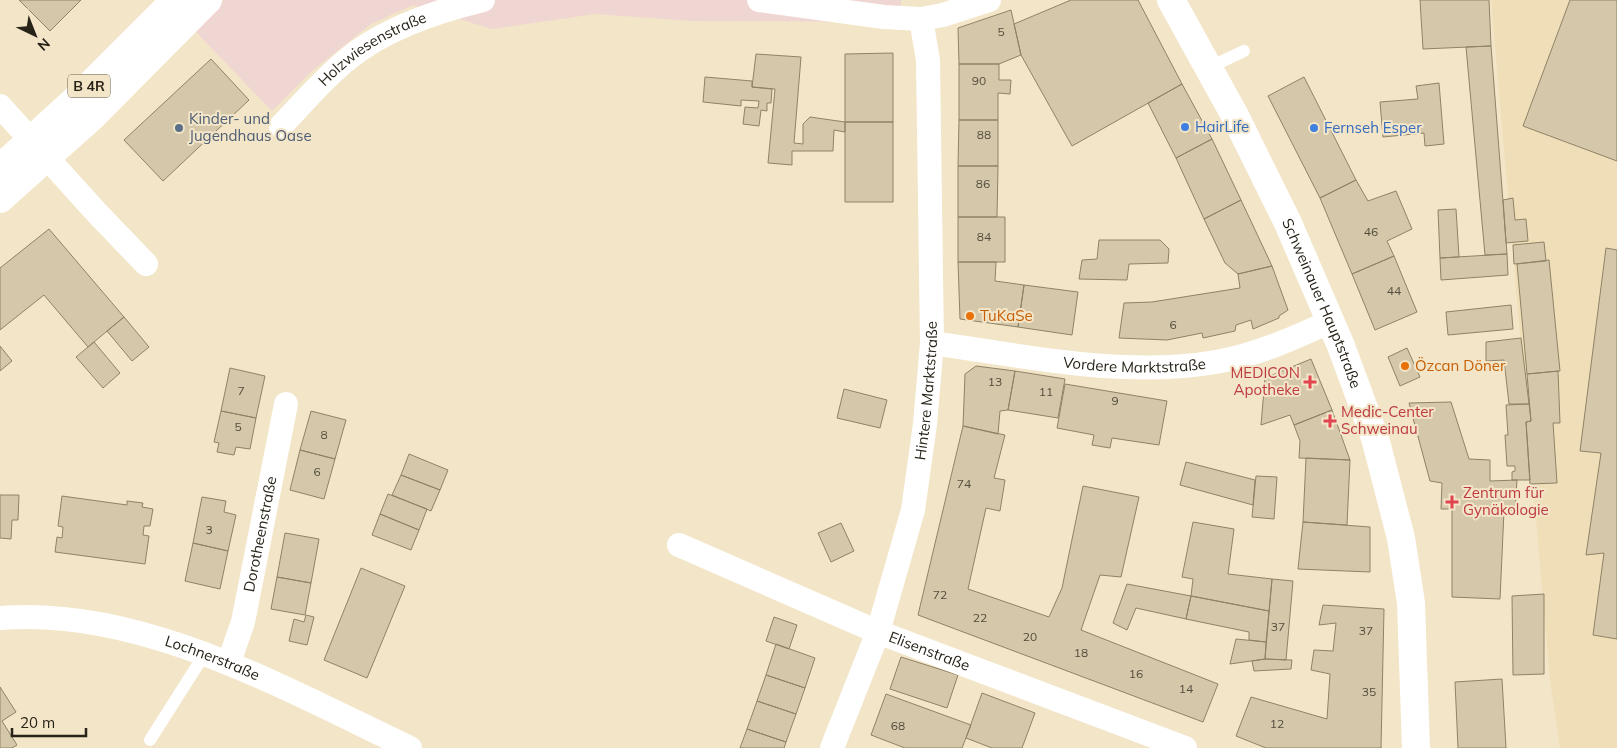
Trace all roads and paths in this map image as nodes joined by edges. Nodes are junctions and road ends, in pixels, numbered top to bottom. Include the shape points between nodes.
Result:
1 (175, 0) edge
2 (208, 0) edge
3 (483, 0) edge
4 (759, 0) edge
5 (989, 0) edge
6 (1171, 0) edge
7 (921, 19) junction
8 (1244, 51) dead end
9 (1208, 68) junction
10 (0, 106) edge
11 (280, 126) dead end
12 (39, 149) junction
13 (0, 168) edge
14 (0, 199) edge
15 (146, 264) dead end
16 (1331, 321) junction
17 (932, 343) junction
18 (286, 404) dead end
19 (679, 545) dead end
20 (0, 618) edge
21 (878, 632) junction
22 (204, 654) junction
23 (229, 662) junction
24 (150, 740) dead end
25 (410, 748) edge
26 (832, 748) edge
27 (1184, 748) edge
28 (1416, 748) edge

1 - 12 main road, B 4R via 73,102
2 - 12 main road, B 4R via 94,115
3 - 11 street, Holzwiesenstraße via 433,14 386,34 349,57
4 - 7 street
5 - 7 street
6 - 9 main road, Schweinauer Hauptstraße
7 - 17 street, Hintere Marktstraße via 928,60
8 - 9 lane
9 - 16 main road, Schweinauer Hauptstraße via 1269,183
10 - 12 street
12 - 13 main road, B 4R
12 - 14 main road, B 4R
12 - 15 street
16 - 17 street, Vordere Marktstraße via 1256,351 1217,362 1172,367 1104,367
16 - 28 main road, Schweinauer Hauptstraße via 1375,438 1401,538 1411,603
17 - 21 street, Hintere Marktstraße via 913,510
18 - 23 street, Dorotheenstraße via 243,622
19 - 21 street, Elisenstraße
20 - 22 street, Lochnerstraße via 63,618 130,630
21 - 26 street, Hintere Marktstraße
21 - 27 street, Elisenstraße
22 - 23 street, Lochnerstraße
22 - 24 lane
23 - 25 street, Lochnerstraße

